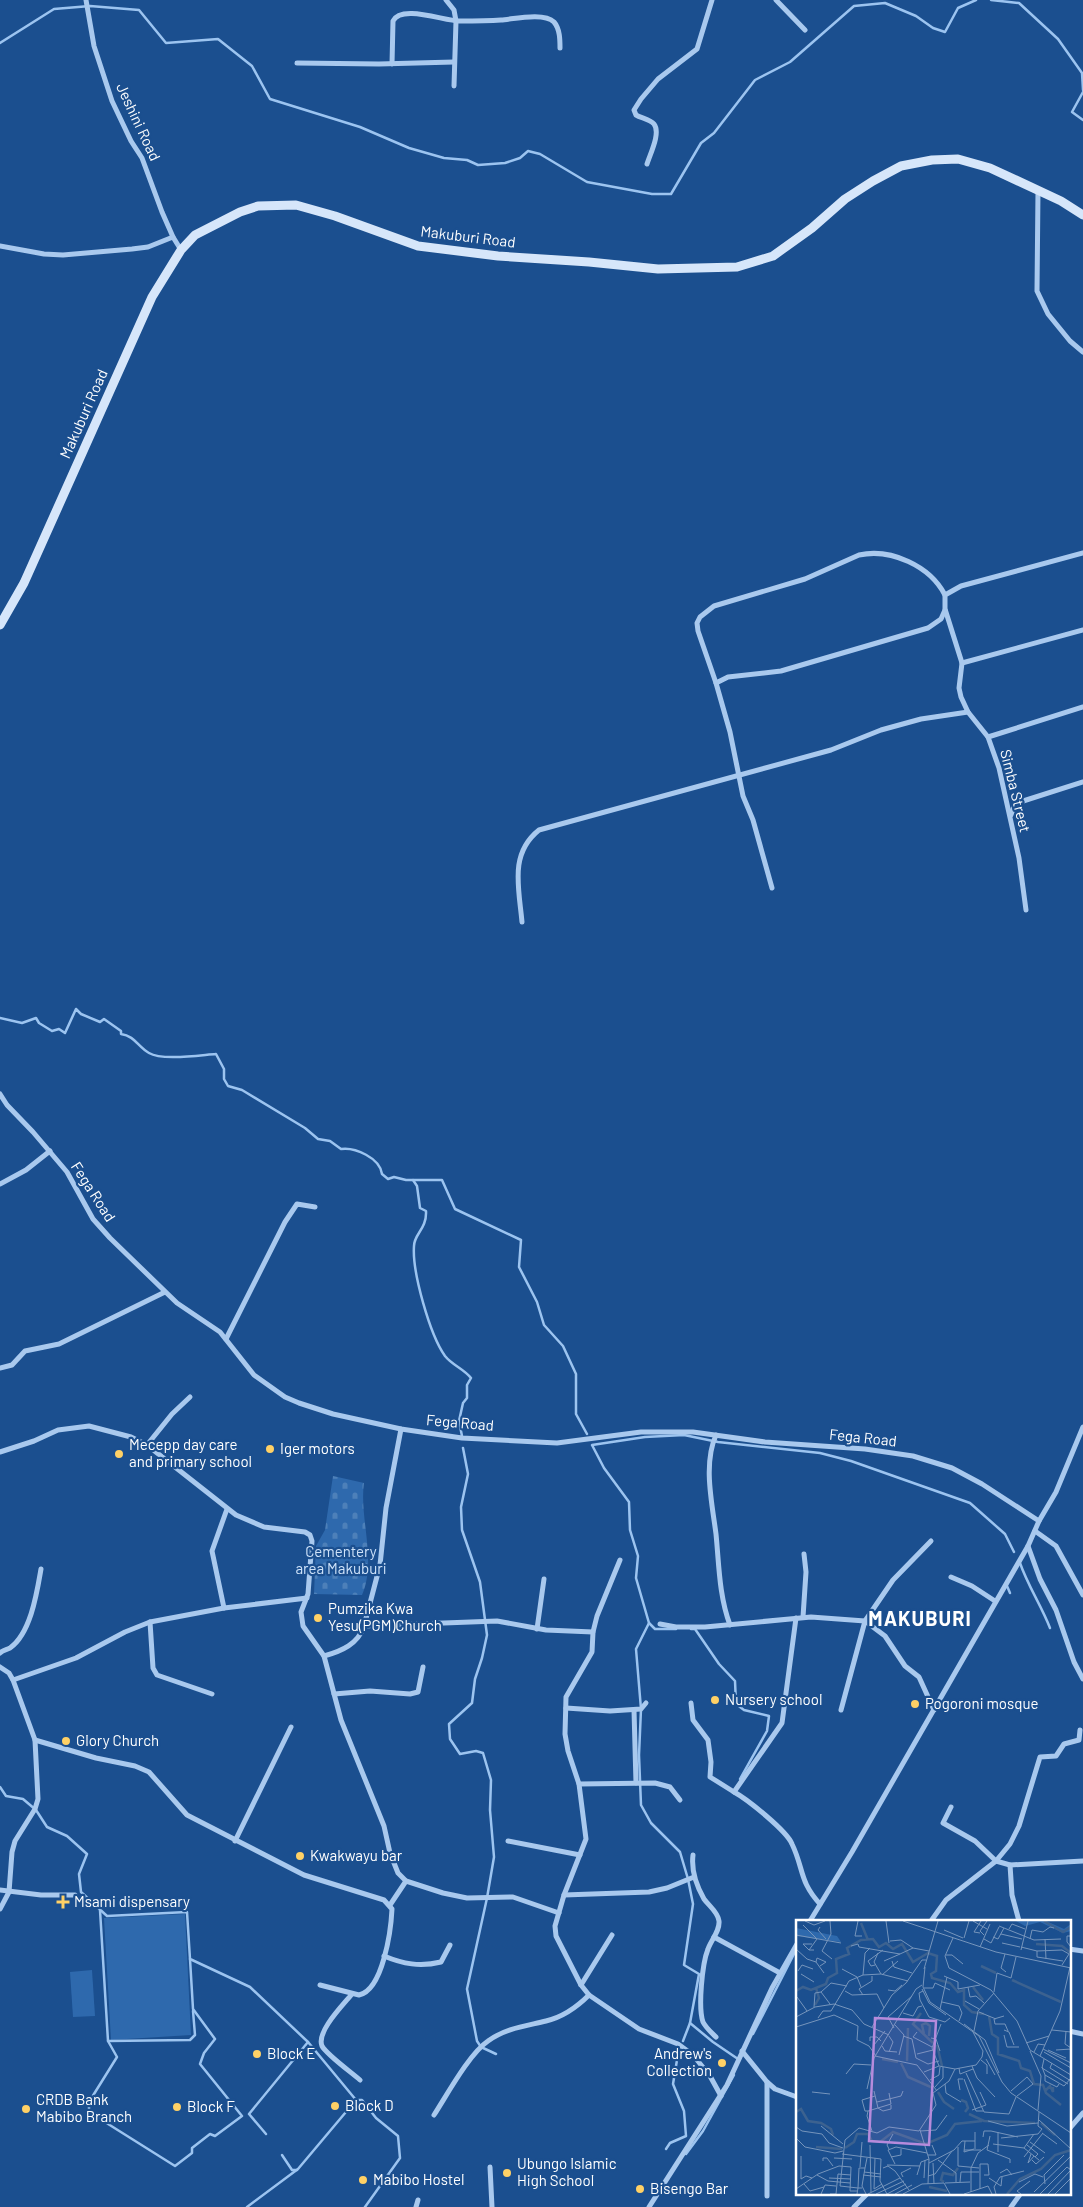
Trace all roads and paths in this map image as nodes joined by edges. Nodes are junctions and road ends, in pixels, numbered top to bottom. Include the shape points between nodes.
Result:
1 (86, 0) edge
2 (446, 0) edge
3 (712, 0) edge
4 (776, 0) edge
5 (456, 21) junction
6 (805, 30) dead end
7 (560, 48) dead end
8 (454, 62) junction
9 (296, 63) dead end
10 (392, 64) junction
11 (454, 86) dead end
12 (647, 164) dead end
13 (1038, 191) junction
14 (1083, 215) edge
15 (173, 237) junction
16 (0, 246) edge
17 (181, 250) junction
18 (1083, 352) edge
19 (1083, 553) edge
20 (945, 595) junction
21 (945, 609) junction
22 (0, 625) edge
23 (1083, 630) edge
24 (962, 663) junction
25 (716, 683) junction
26 (1083, 707) edge
27 (968, 712) junction
28 (988, 737) junction
29 (739, 776) junction
30 (1083, 782) edge
31 (1010, 818) junction
32 (772, 888) dead end
33 (1026, 910) dead end
34 (522, 922) dead end
35 (0, 1094) edge
36 (50, 1151) junction
37 (0, 1184) edge
38 (315, 1207) dead end
39 (165, 1292) junction
40 (226, 1339) junction
41 (0, 1368) edge
42 (190, 1397) dead end
43 (1083, 1427) edge
44 (401, 1429) junction
45 (716, 1435) junction
46 (147, 1445) junction
47 (0, 1452) edge
48 (228, 1509) junction
49 (1039, 1521) junction
50 (1035, 1531) junction
51 (931, 1541) dead end
52 (1028, 1546) junction
53 (804, 1554) dead end
54 (620, 1560) dead end
55 (41, 1570) dead end
56 (951, 1577) dead end
57 (544, 1579) dead end
58 (1083, 1595) edge
59 (307, 1598) junction
60 (995, 1601) junction
61 (224, 1608) junction
62 (803, 1617) junction
63 (796, 1618) junction
64 (865, 1621) junction
65 (150, 1622) junction
66 (660, 1624) dead end
67 (730, 1625) junction
68 (364, 1626) junction
69 (537, 1629) junction
70 (593, 1632) junction
71 (0, 1653) edge
72 (324, 1656) junction
73 (0, 1667) edge
74 (423, 1667) dead end
75 (1083, 1679) edge
76 (13, 1680) junction
77 (212, 1694) dead end
78 (334, 1694) junction
79 (646, 1703) dead end
80 (691, 1703) dead end
81 (566, 1708) junction
82 (634, 1710) junction
83 (841, 1710) dead end
84 (934, 1710) junction
85 (292, 1727) dead end
86 (1080, 1730) dead end
87 (35, 1740) junction
88 (636, 1783) junction
89 (579, 1784) junction
90 (734, 1792) junction
91 (680, 1800) dead end
92 (951, 1807) dead end
93 (235, 1841) junction
94 (508, 1841) dead end
95 (580, 1855) junction
96 (693, 1855) dead end
97 (996, 1861) junction
98 (1083, 1861) edge
99 (1010, 1865) junction
100 (694, 1877) junction
101 (406, 1881) junction
102 (0, 1890) edge
103 (9, 1892) junction
104 (75, 1895) dead end
105 (564, 1896) junction
106 (820, 1904) junction
107 (390, 1905) junction
108 (0, 1909) edge
109 (559, 1913) junction
110 (811, 1920) edge
111 (932, 1920) edge
112 (1019, 1920) edge
113 (612, 1934) dead end
114 (714, 1938) junction
115 (450, 1945) dead end
116 (796, 1946) edge
117 (1070, 1949) edge
118 (1083, 1951) edge
119 (384, 1956) junction
120 (780, 1973) junction
121 (320, 1985) dead end
122 (581, 1985) junction
123 (352, 1994) junction
124 (589, 1995) junction
125 (1070, 2031) edge
126 (1083, 2034) edge
127 (716, 2037) dead end
128 (742, 2051) junction
129 (360, 2080) dead end
130 (766, 2082) junction
131 (721, 2096) junction
132 (796, 2097) edge
133 (1083, 2113) edge
134 (434, 2115) dead end
135 (1070, 2128) edge
136 (490, 2167) dead end
137 (867, 2194) edge
138 (1020, 2194) edge
139 (767, 2196) dead end
140 (418, 2200) dead end
141 (416, 2207) edge
142 (492, 2207) edge
143 (649, 2207) edge
144 (854, 2207) edge
145 (1011, 2207) edge

1 - 15 street, Jeshini Road via 94,46 112,101 142,158
2 - 5 street via 454,10
3 - 12 street via 697,49 658,79 634,110 636,115 655,127
4 - 6 street
5 - 7 street via 548,19 557,27
5 - 8 street
5 - 10 street via 430,15 396,16 392,21
8 - 10 street
8 - 11 street
9 - 10 street
13 - 14 street, Makuburi Road
13 - 17 street, Makuburi Road via 990,168 958,159 902,166 845,199 773,256 737,267 658,269 418,246 335,216 278,204 258,206 218,222 195,234
13 - 18 street via 1038,296 1048,314
15 - 16 street via 140,248 63,255
15 - 17 street, Jeshini Road
17 - 22 street, Makuburi Road via 152,296 24,583
19 - 20 street via 961,586
20 - 21 street, Simba Street
20 - 25 street via 925,570 895,557 869,553 805,579 714,606 697,623
21 - 24 street, Simba Street
21 - 25 street via 941,618 928,628 781,671 728,677
23 - 24 street
24 - 27 street, Simba Street via 959,688
25 - 29 street
26 - 28 street
27 - 28 street, Simba Street
27 - 29 street via 920,719 831,750
28 - 31 street, Simba Street
29 - 32 street
29 - 34 street via 538,830 526,842 519,858
30 - 31 street via 1020,802 1011,811
31 - 33 street, Simba Street
35 - 36 street, Fega Road
36 - 37 street via 26,1170
36 - 39 street, Fega Road via 101,1230
38 - 40 street via 297,1204
39 - 40 street, Fega Road
39 - 41 street via 59,1344 25,1351 12,1365
40 - 44 street, Fega Road via 254,1375 285,1397 325,1411
42 - 46 street
43 - 49 street via 1056,1492
44 - 45 street, Fega Road via 462,1438 539,1443 572,1442 641,1432
44 - 68 street via 386,1508 380,1565
45 - 49 street, Fega Road via 913,1456 952,1468
45 - 67 street via 709,1486 723,1597
46 - 47 street via 89,1426 58,1430
46 - 48 street
48 - 59 street via 264,1527 310,1535
48 - 61 street via 212,1551
49 - 50 street
50 - 52 street
50 - 58 street via 1056,1546
51 - 64 street via 893,1580
52 - 60 street
52 - 75 street
53 - 62 street
54 - 70 street
55 - 71 street via 34,1606 25,1627 10,1648
56 - 60 street
57 - 69 street
59 - 61 street
59 - 72 street via 301,1612 302,1626
60 - 84 street
61 - 65 street
62 - 63 street
62 - 64 street
63 - 67 street
63 - 90 street via 782,1723
64 - 83 street
64 - 84 street via 885,1636 905,1666 919,1677
65 - 76 street via 76,1658
65 - 77 street via 154,1668 158,1675
66 - 67 street via 688,1627
68 - 69 street via 497,1621
68 - 72 street via 362,1633 348,1647
69 - 70 street
70 - 81 street via 592,1652 571,1686
72 - 78 street
73 - 76 street
74 - 78 street via 418,1692
76 - 87 street
78 - 101 street via 341,1720 384,1826 393,1862
79 - 82 street via 641,1709
80 - 90 street via 693,1720 708,1740 710,1777
81 - 82 street
81 - 89 street via 565,1734
82 - 88 street
84 - 106 street
85 - 93 street
86 - 97 street via 1079,1740 1064,1744 1056,1756 1040,1757 1019,1826
87 - 93 street via 149,1772 187,1816
87 - 103 street via 38,1799 15,1841
88 - 89 street
88 - 91 street via 670,1787
89 - 95 street via 586,1840
90 - 106 street via 744,1797 790,1839 805,1886
92 - 97 street via 943,1823 975,1841
93 - 107 street via 304,1875 371,1894
94 - 95 street
95 - 105 street
96 - 100 street
97 - 99 street
97 - 111 street via 946,1900
98 - 99 street
99 - 112 street via 1012,1894
100 - 105 street via 649,1892
100 - 114 street via 704,1899 717,1914 719,1924
101 - 107 street
101 - 109 street via 468,1898 513,1897
102 - 103 street
103 - 104 street via 41,1896
103 - 108 street
105 - 109 street
106 - 110 street
107 - 119 street via 391,1924
109 - 122 street via 556,1936
113 - 122 street
114 - 120 street
114 - 127 street via 706,1955 701,1984 702,2020
115 - 119 street via 441,1962 428,1965 406,1964
116 - 120 street
117 - 118 street
119 - 123 street via 368,1991
120 - 128 street
121 - 123 street
122 - 124 street
123 - 129 street via 323,2031 321,2039 323,2048
124 - 131 street via 639,2029 678,2044 693,2055 716,2084
124 - 134 street via 575,2008 555,2018 509,2030 488,2041 474,2055
125 - 126 street
128 - 130 street
128 - 131 street
130 - 132 street
130 - 139 street
131 - 143 street
133 - 135 street
136 - 142 street
137 - 144 street
138 - 145 street
140 - 141 street

